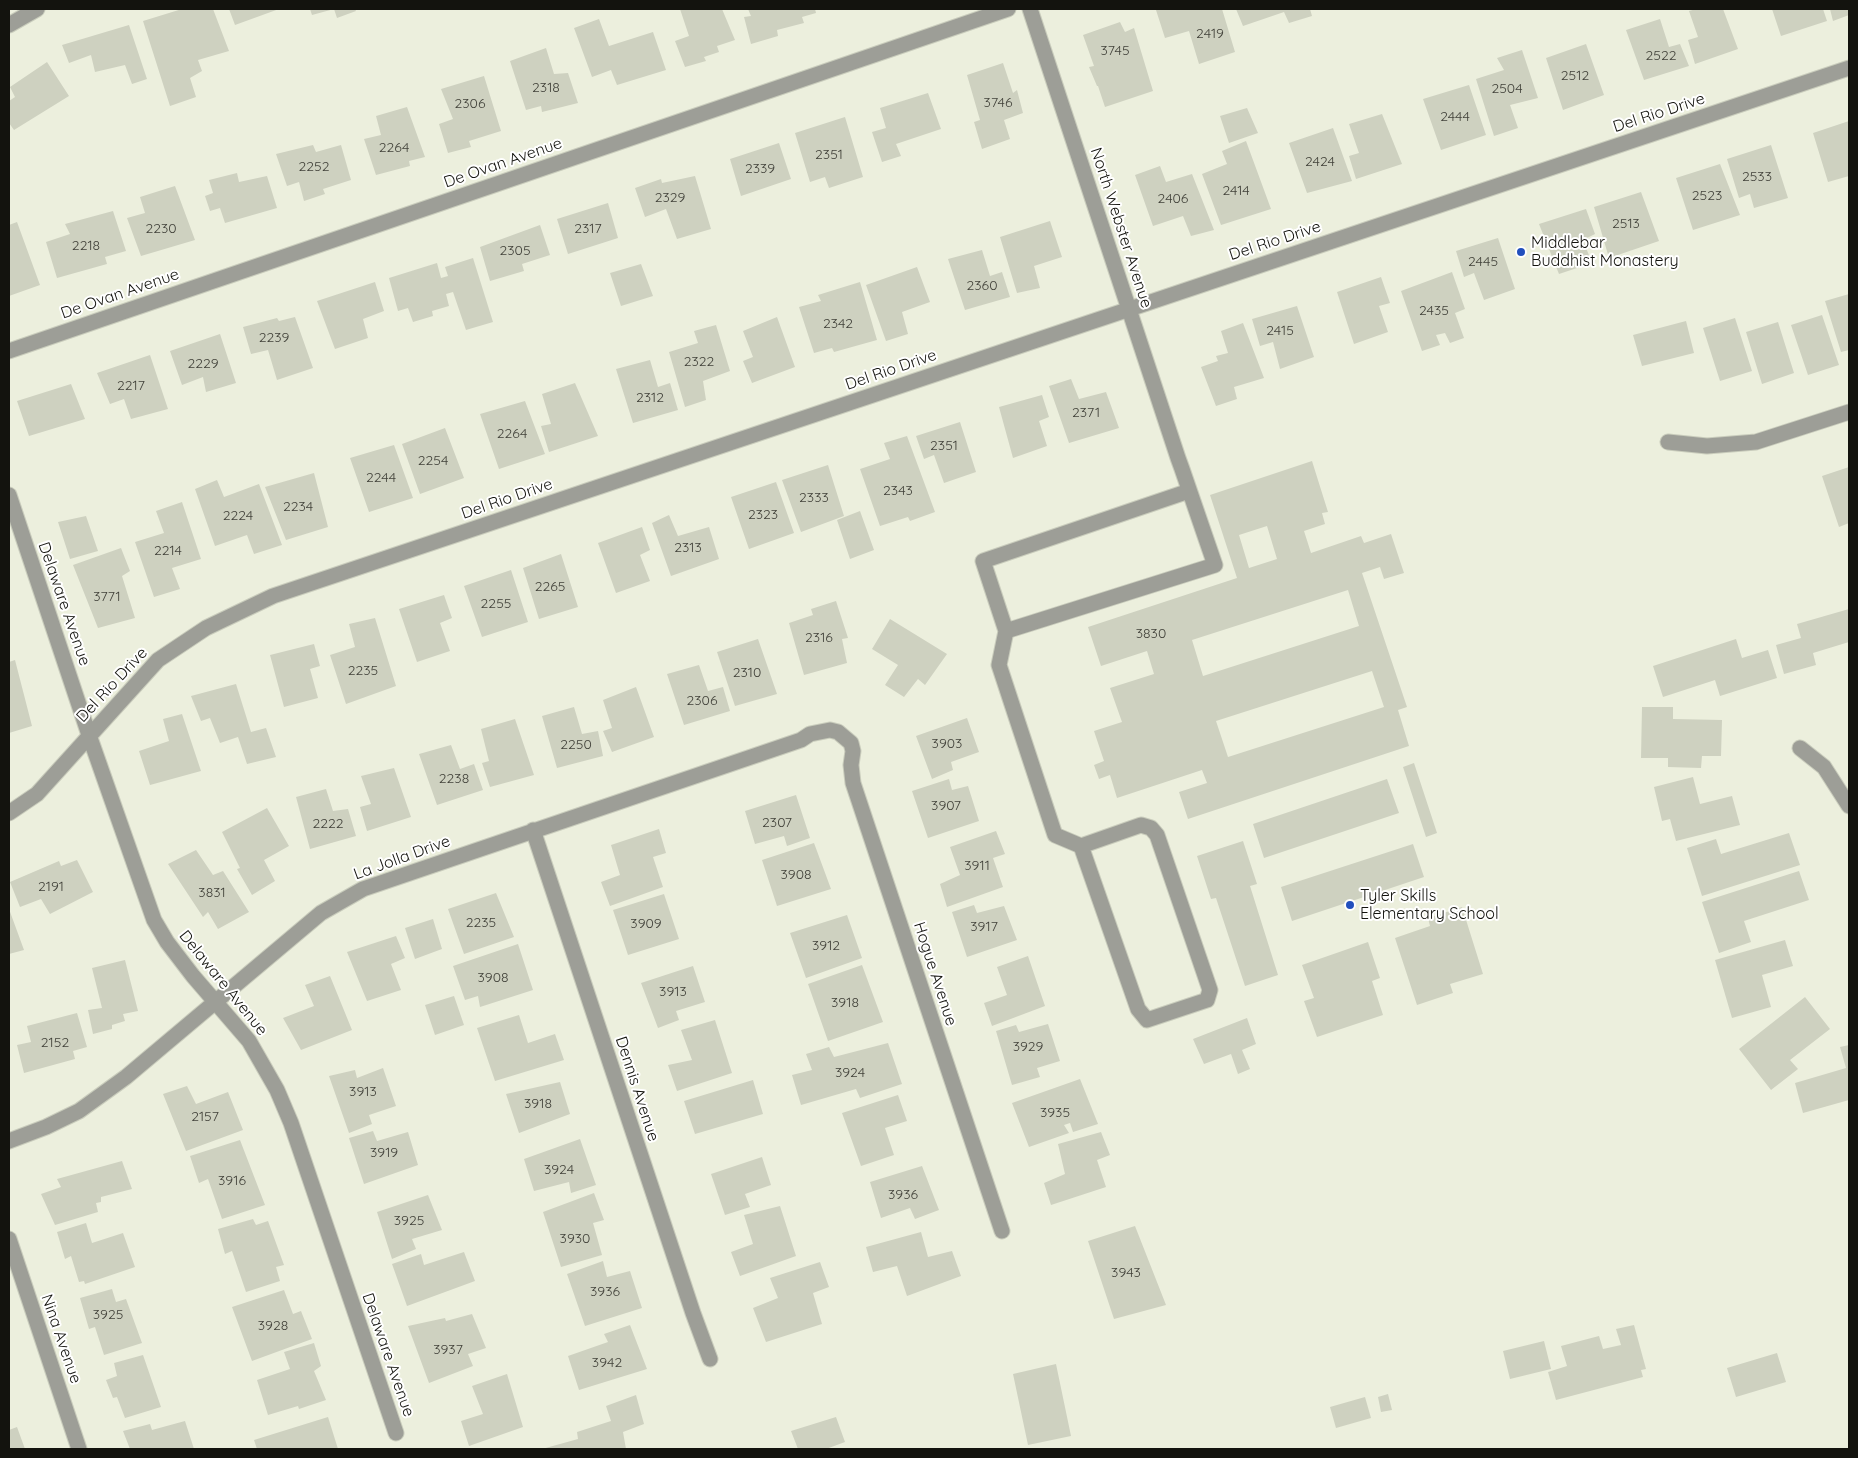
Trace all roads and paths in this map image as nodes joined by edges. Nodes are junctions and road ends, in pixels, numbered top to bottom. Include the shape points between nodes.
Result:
1 (37, 9) edge
2 (1008, 9) edge
3 (1030, 9) edge
4 (9, 25) edge
5 (1849, 68) edge
6 (1129, 308) junction
7 (9, 351) edge
8 (1849, 412) edge
9 (1668, 442) dead end
10 (1189, 490) junction
11 (9, 495) edge
12 (1006, 631) junction
13 (838, 732) joint
14 (89, 735) junction
15 (1800, 748) dead end
16 (1849, 806) edge
17 (9, 813) edge
18 (533, 830) junction
19 (1081, 846) junction
20 (215, 1002) junction
21 (9, 1141) edge
22 (1002, 1231) dead end
23 (9, 1239) edge
24 (710, 1359) dead end
25 (396, 1432) dead end
26 (79, 1449) edge

1 - 4 street
2 - 7 street, De Ovan Avenue
3 - 6 street, North Webster Avenue
5 - 6 street, Del Rio Drive
6 - 10 street, North Webster Avenue
6 - 14 street, Del Rio Drive via 274,596 206,628 158,660
8 - 9 street via 1756,442 1707,446
10 - 12 street via 983,561
10 - 12 street, North Webster Avenue via 1215,565
11 - 14 street, Delaware Avenue
12 - 19 street via 999,665 1054,835
13 - 18 street, La Jolla Drive via 830,730 810,734 801,740
13 - 22 street, Hogue Avenue via 851,743 853,783
14 - 17 street, Del Rio Drive via 37,794
14 - 20 street, Delaware Avenue via 154,920 172,949
15 - 16 street via 1824,767
18 - 20 street, La Jolla Drive via 363,889 320,913
18 - 24 street, Dennis Avenue
19 - 19 street via 1141,825 1151,828 1157,835 1210,990 1208,1000 1147,1020 1138,1009
20 - 21 street, La Jolla Drive via 126,1077 79,1111
20 - 25 street, Delaware Avenue via 249,1041 278,1090
23 - 26 street, Nina Avenue

